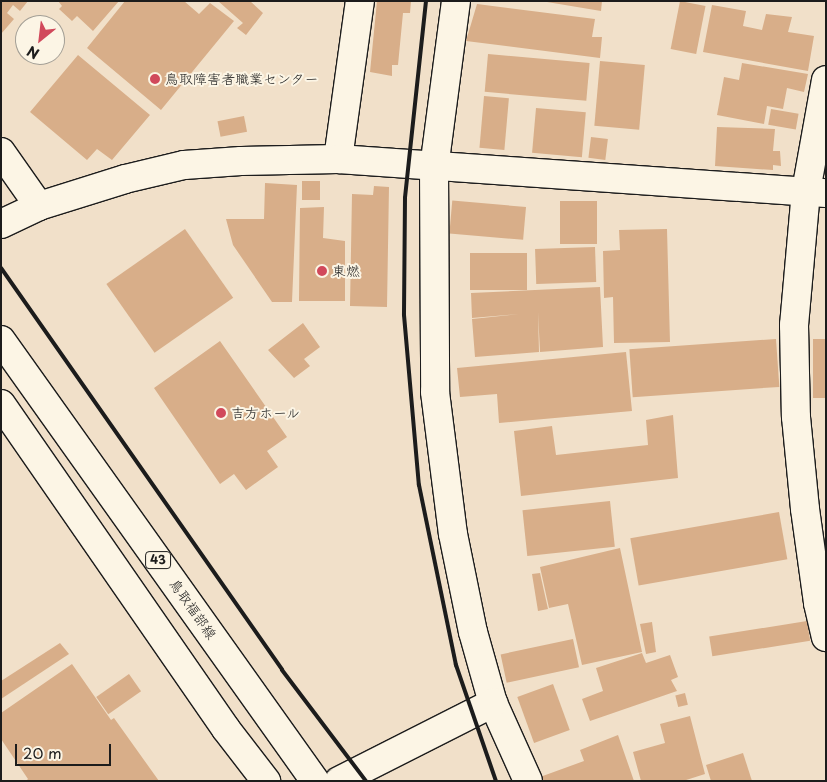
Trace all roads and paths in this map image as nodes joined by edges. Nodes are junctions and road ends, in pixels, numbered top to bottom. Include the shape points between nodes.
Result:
1 (360, 1) edge
2 (456, 1) edge
3 (826, 80) edge
4 (1, 152) edge
5 (338, 159) junction
6 (434, 168) junction
7 (816, 192) edge
8 (40, 206) junction
9 (1, 224) edge
10 (1, 340) edge
11 (1, 404) edge
12 (826, 638) edge
13 (493, 703) junction
14 (266, 781) edge
15 (315, 781) edge
16 (339, 781) edge
17 (528, 781) edge

1 - 5 street
2 - 6 street
3 - 7 street
4 - 8 street
5 - 6 street
5 - 8 street via 184,165 125,179
6 - 7 street
6 - 13 street via 434,392 453,534
7 - 12 street via 794,325 796,417 805,509
8 - 9 street
10 - 15 street, 鳥取福部線 / 43
11 - 14 street via 226,730
13 - 16 street
13 - 17 street

